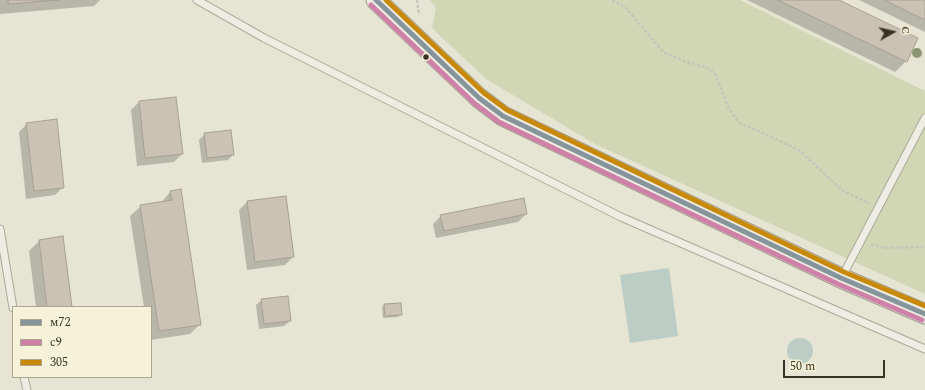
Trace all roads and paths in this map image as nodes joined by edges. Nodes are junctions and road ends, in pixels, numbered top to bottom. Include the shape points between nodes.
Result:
1 (197, 0) edge
2 (376, 0) edge
3 (417, 0) edge
4 (612, 0) edge
5 (419, 15) dead end
6 (925, 118) edge
7 (878, 208) junction
8 (0, 229) edge
9 (860, 241) junction
10 (925, 247) edge
11 (841, 278) junction
12 (13, 306) edge
13 (925, 314) edge
14 (925, 349) edge
15 (24, 378) edge
16 (27, 390) edge

1 - 14 lane via 264,38 621,217
2 - 11 main road via 479,98 503,116
3 - 5 path
4 - 7 path via 626,8 663,52 712,71 716,75 728,107 738,122 799,150 843,191
6 - 7 lane
7 - 9 lane
8 - 12 lane
9 - 10 path via 885,248
9 - 11 lane
11 - 13 main road
15 - 16 lane

